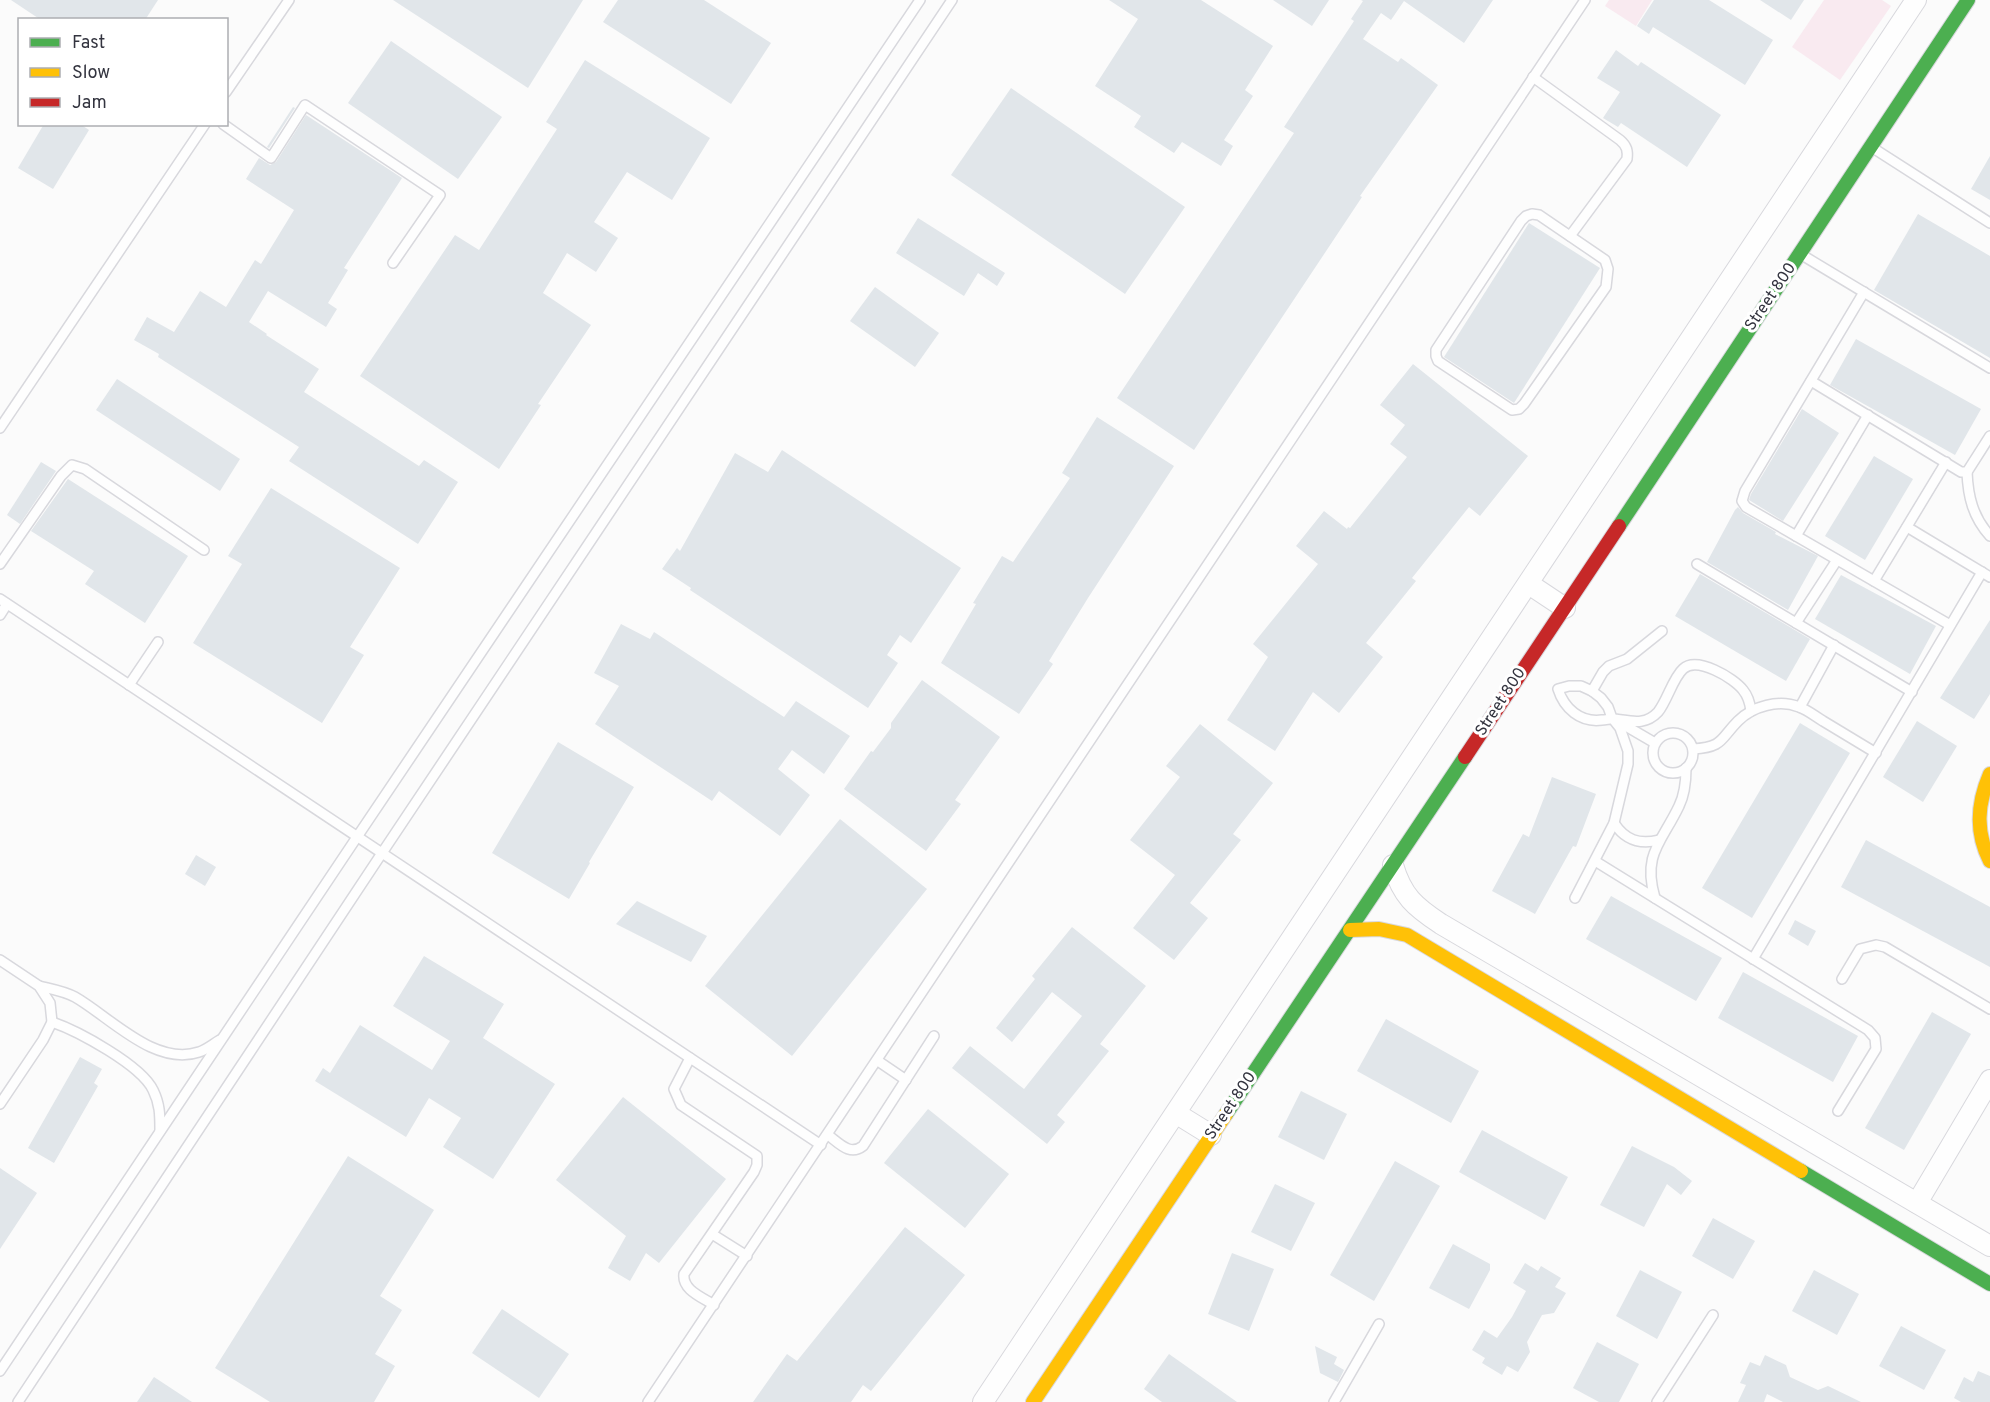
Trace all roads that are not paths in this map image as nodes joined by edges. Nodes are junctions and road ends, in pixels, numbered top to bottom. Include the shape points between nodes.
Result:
1 (289, 0) edge
2 (920, 0) edge
3 (951, 0) edge
4 (1585, 0) edge
5 (1916, 0) edge
6 (1968, 0) edge
7 (1533, 77) junction
8 (228, 89) edge
9 (204, 126) edge
10 (226, 126) edge
11 (1870, 147) junction
12 (1990, 223) edge
13 (1570, 236) junction
14 (1799, 253) junction
15 (393, 263) dead end
16 (1864, 292) junction
17 (1990, 368) edge
18 (1811, 381) junction
19 (1868, 415) junction
20 (0, 428) edge
21 (1990, 436) edge
22 (1946, 462) junction
23 (1967, 472) junction
24 (1907, 527) junction
25 (1796, 536) junction
26 (1990, 536) edge
27 (204, 550) dead end
28 (1837, 560) junction
29 (0, 564) edge
30 (1697, 564) dead end
31 (1986, 574) edge
32 (1874, 581) junction
33 (1529, 584) junction
34 (4, 602) edge
35 (1564, 608) junction
36 (0, 615) edge
37 (1796, 623) junction
38 (1950, 625) junction
39 (1662, 631) dead end
40 (158, 642) dead end
41 (1833, 645) junction
42 (129, 685) junction
43 (1592, 691) junction
44 (1912, 692) junction
45 (1800, 707) junction
46 (1751, 711) junction
47 (1612, 718) junction
48 (1655, 743) junction
49 (1694, 749) junction
50 (1876, 753) junction
51 (1686, 768) junction
52 (1990, 774) edge
53 (1614, 823) junction
54 (357, 837) junction
55 (1659, 840) junction
56 (382, 853) junction
57 (1595, 861) junction
58 (1990, 861) edge
59 (1393, 865) junction
60 (1575, 898) dead end
61 (1655, 898) junction
62 (1350, 930) junction
63 (1754, 959) junction
64 (0, 960) edge
65 (1842, 979) dead end
66 (39, 986) junction
67 (1990, 1009) edge
68 (52, 1022) junction
69 (934, 1036) dead end
70 (222, 1039) junction
71 (690, 1058) junction
72 (878, 1061) junction
73 (906, 1080) junction
74 (1990, 1080) edge
75 (0, 1104) edge
76 (1751, 1105) junction
77 (1838, 1111) dead end
78 (1177, 1114) junction
79 (1735, 1131) junction
80 (160, 1132) junction
81 (828, 1135) junction
82 (1211, 1135) junction
83 (821, 1146) junction
84 (1917, 1203) junction
85 (712, 1234) junction
86 (1990, 1246) edge
87 (747, 1256) junction
88 (1990, 1284) edge
89 (714, 1305) junction
90 (1713, 1315) dead end
91 (1378, 1324) dead end
92 (0, 1371) edge
93 (18, 1402) edge
94 (648, 1402) edge
95 (983, 1402) edge
96 (1033, 1402) edge
97 (1334, 1402) edge
98 (1657, 1402) edge

1 - 8 lane
2 - 54 lane
3 - 56 lane
4 - 7 lane
5 - 33 street
6 - 11 street, Street 800
7 - 13 lane via 1620,140 1628,152 1627,159
7 - 72 lane
9 - 20 lane
10 - 15 lane via 271,158 305,105 440,195
11 - 12 lane
11 - 14 street, Street 800
13 - 13 lane via 1539,215 1526,216 1436,350 1438,362 1512,410 1524,404 1606,286 1605,260
14 - 16 lane
14 - 35 street, Street 800
16 - 17 lane
16 - 18 lane
18 - 19 lane
18 - 25 lane via 1742,501
19 - 22 lane
19 - 25 lane
21 - 23 lane
22 - 23 lane
22 - 24 lane
23 - 26 lane via 1973,511
24 - 31 lane
24 - 32 lane
25 - 28 lane
27 - 29 lane via 72,465 60,476
28 - 32 lane
28 - 37 lane
30 - 37 lane
31 - 38 lane
32 - 38 lane
33 - 35 street
33 - 78 street
34 - 36 lane
34 - 42 lane
35 - 59 street, Street 800
37 - 41 lane
38 - 44 lane
39 - 43 lane via 1627,658 1609,666
40 - 42 lane
41 - 44 lane
41 - 45 lane
42 - 54 lane
43 - 47 lane via 1608,707
43 - 47 lane via 1581,686 1558,688 1569,709 1578,716 1601,721
44 - 50 lane
45 - 46 lane via 1775,704
45 - 50 lane
46 - 47 lane via 1738,684 1700,664 1683,669 1657,713 1647,720 1635,723
46 - 49 lane via 1719,743
47 - 48 lane
47 - 53 lane via 1625,739 1628,764
48 - 49 lane via 1673,733 1686,737
48 - 51 lane via 1653,757 1660,769 1674,774
49 - 51 lane
50 - 63 lane
51 - 55 lane via 1680,805
52 - 58 street via 1978,810 1979,833
53 - 55 lane via 1633,841
53 - 57 lane
54 - 56 lane
54 - 70 lane
55 - 61 lane via 1650,869
56 - 71 lane
56 - 93 lane
57 - 60 lane
57 - 61 lane
59 - 62 street, Street 800
59 - 76 street via 1403,892 1423,912
61 - 63 lane
62 - 79 street via 1379,929 1407,935
62 - 82 street, Street 800
63 - 77 lane via 1875,1038 1876,1048
64 - 66 lane
65 - 67 lane via 1860,949 1876,945
66 - 68 lane via 51,1003
66 - 70 lane via 73,996 149,1047 174,1055 200,1052
68 - 75 lane
68 - 80 lane via 90,1040 136,1070 152,1087 161,1109
69 - 73 lane
70 - 80 lane
71 - 83 lane
71 - 85 lane via 674,1089 681,1105 757,1156 754,1172
72 - 73 lane
72 - 81 lane
73 - 81 lane via 863,1146 848,1150
74 - 84 street
76 - 79 street
76 - 84 street
78 - 82 street
78 - 95 street
79 - 88 street
80 - 92 lane
81 - 83 lane
82 - 96 street, Street 800
83 - 87 lane
84 - 86 street
85 - 87 lane
85 - 89 lane via 683,1281
87 - 89 lane
89 - 94 lane
90 - 98 lane
91 - 97 lane

